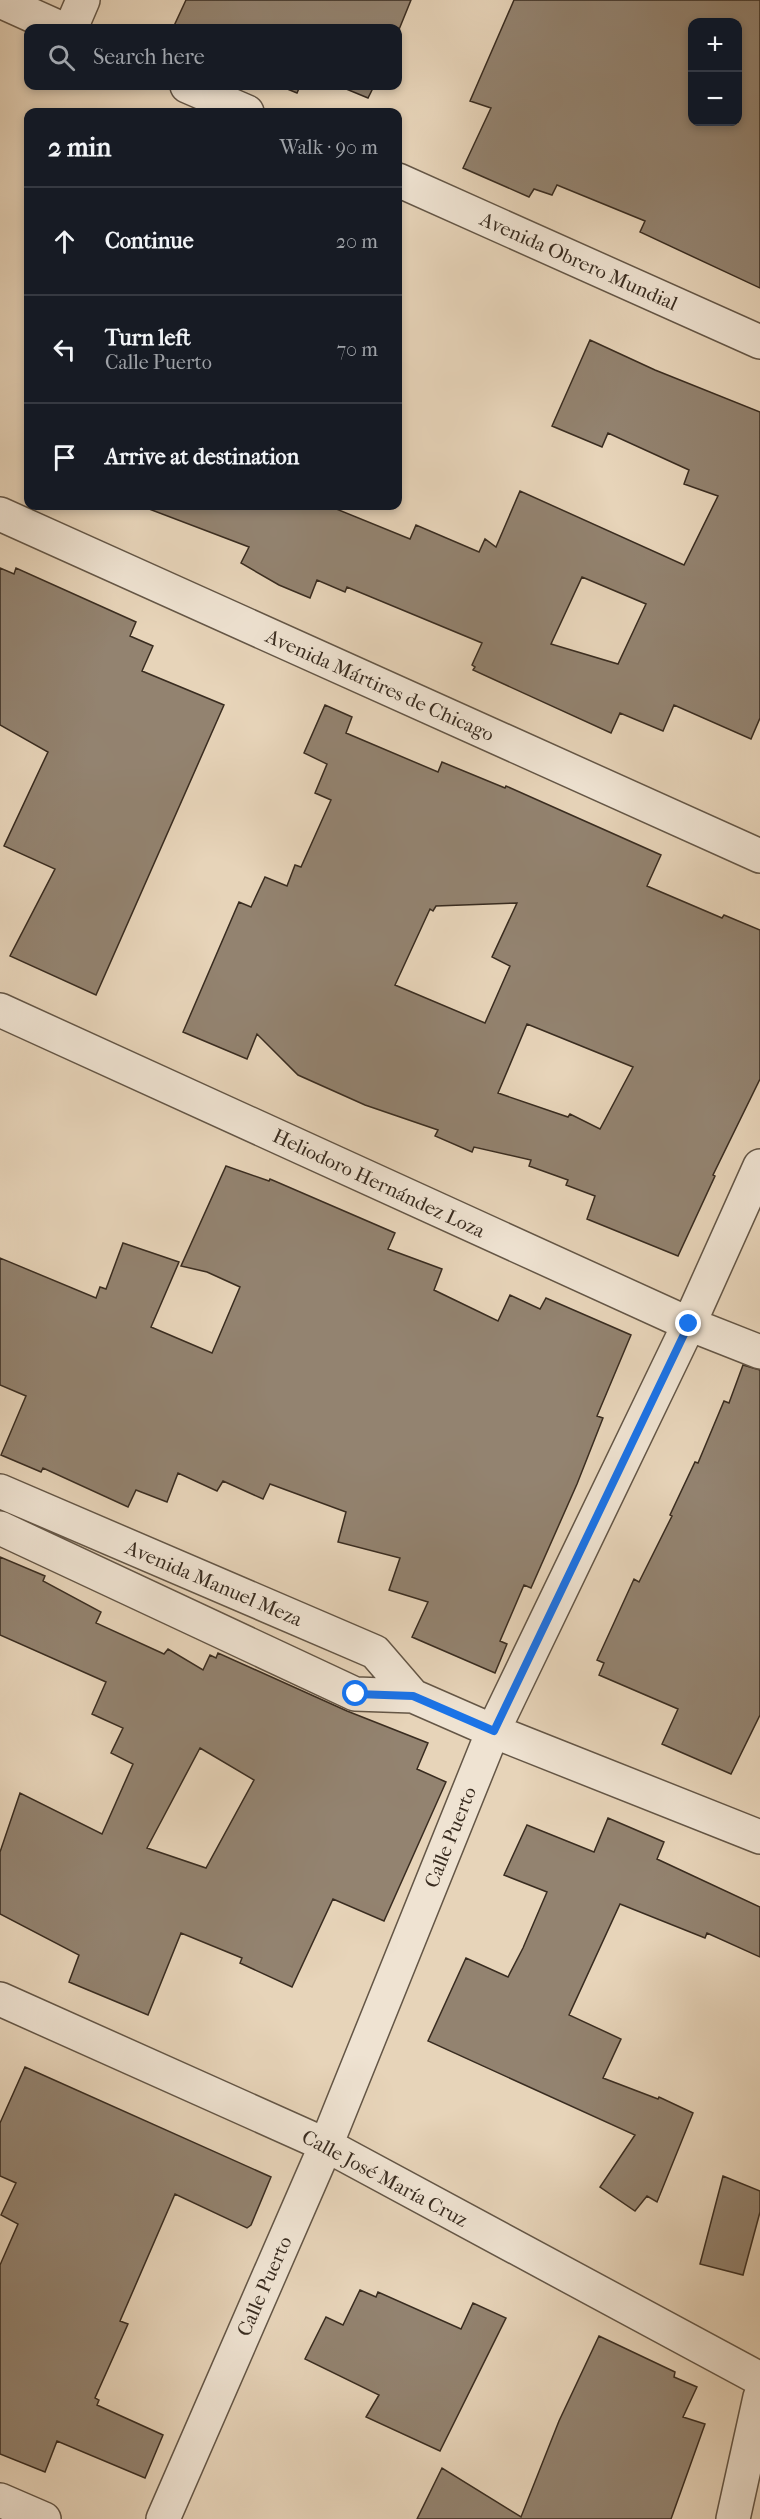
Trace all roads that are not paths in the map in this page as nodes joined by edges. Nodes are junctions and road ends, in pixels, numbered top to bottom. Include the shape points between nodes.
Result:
1 (83, 0) edge
2 (0, 1) edge
3 (51, 24) edge
4 (73, 24) edge
5 (196, 90) edge
6 (238, 108) edge
7 (402, 182) edge
8 (760, 342) edge
9 (0, 514) edge
10 (760, 856) edge
11 (0, 1010) edge
12 (760, 1166) edge
13 (689, 1324) junction
14 (760, 1352) edge
15 (0, 1491) edge
16 (0, 1528) edge
17 (413, 1696) junction
18 (494, 1731) junction
19 (760, 1837) edge
20 (0, 1999) edge
21 (326, 2145) junction
22 (760, 2379) edge
23 (760, 2397) edge
24 (0, 2500) edge
25 (44, 2519) edge
26 (163, 2519) edge
27 (733, 2519) edge

1 - 4 street
2 - 3 street
5 - 6 street
7 - 8 street, Avenida Obrero Mundial
9 - 10 street, Avenida Mártires de Chicago
11 - 13 street, Heliodoro Hernández Loza
12 - 13 street, Calle Puerto
13 - 14 street, Heliodoro Hernández Loza
13 - 18 street, Calle Puerto
15 - 17 street, Avenida Manuel Meza via 375,1652
16 - 17 street, Avenida Manuel Meza via 356,1694
17 - 18 street, Avenida Manuel Meza
18 - 19 street, Avenida Manuel Meza
18 - 21 street, Calle Puerto
20 - 21 street, Calle José María Cruz
21 - 22 street, Calle José María Cruz
21 - 26 street, Calle Puerto
23 - 27 street
24 - 25 street

